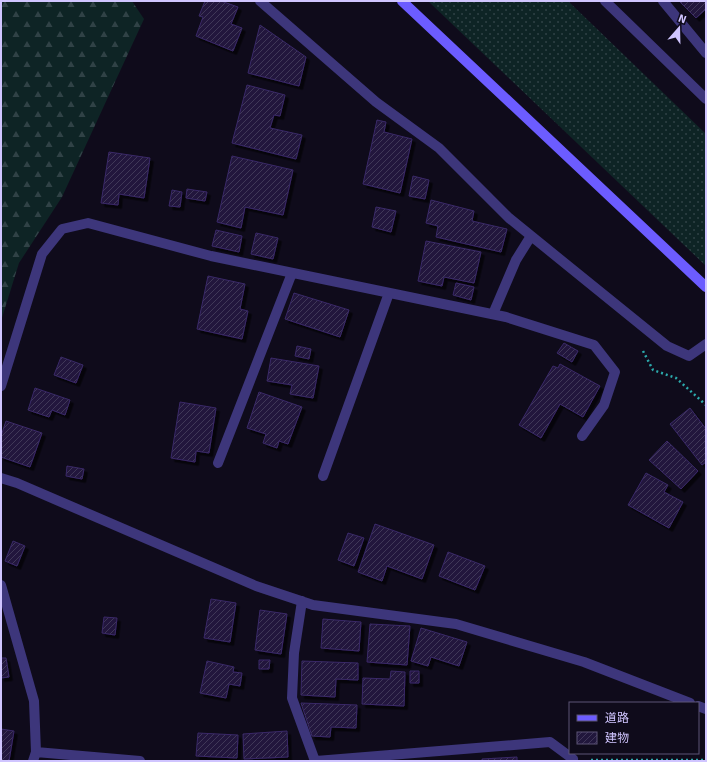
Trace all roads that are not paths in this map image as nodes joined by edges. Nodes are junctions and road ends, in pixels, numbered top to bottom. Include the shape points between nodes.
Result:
1 (260, 1) edge
2 (402, 1) edge
3 (605, 1) edge
4 (663, 1) edge
5 (706, 53) edge
6 (706, 99) edge
7 (531, 236) junction
8 (292, 273) junction
9 (706, 286) edge
10 (389, 293) junction
11 (493, 314) junction
12 (706, 344) edge
13 (1, 386) edge
14 (582, 436) dead end
15 (218, 463) dead end
16 (323, 476) dead end
17 (1, 478) edge
18 (1, 585) edge
19 (302, 602) junction
20 (687, 702) edge
21 (34, 757) edge
22 (573, 760) edge
23 (140, 761) edge
24 (315, 761) edge

1 - 7 street via 376,102 439,148 509,218
2 - 9 street
3 - 6 street
4 - 5 street
7 - 11 street via 516,260
7 - 12 street via 667,346 689,356
8 - 10 street
8 - 13 street via 211,256 88,222 62,229 42,254
8 - 15 street
10 - 11 street
10 - 16 street
11 - 14 street via 594,345 615,372 604,405
17 - 19 street via 256,586
18 - 21 street via 34,701
19 - 20 street via 456,624 584,662
19 - 24 street via 294,654 292,698
21 - 23 street
22 - 24 street via 550,742

